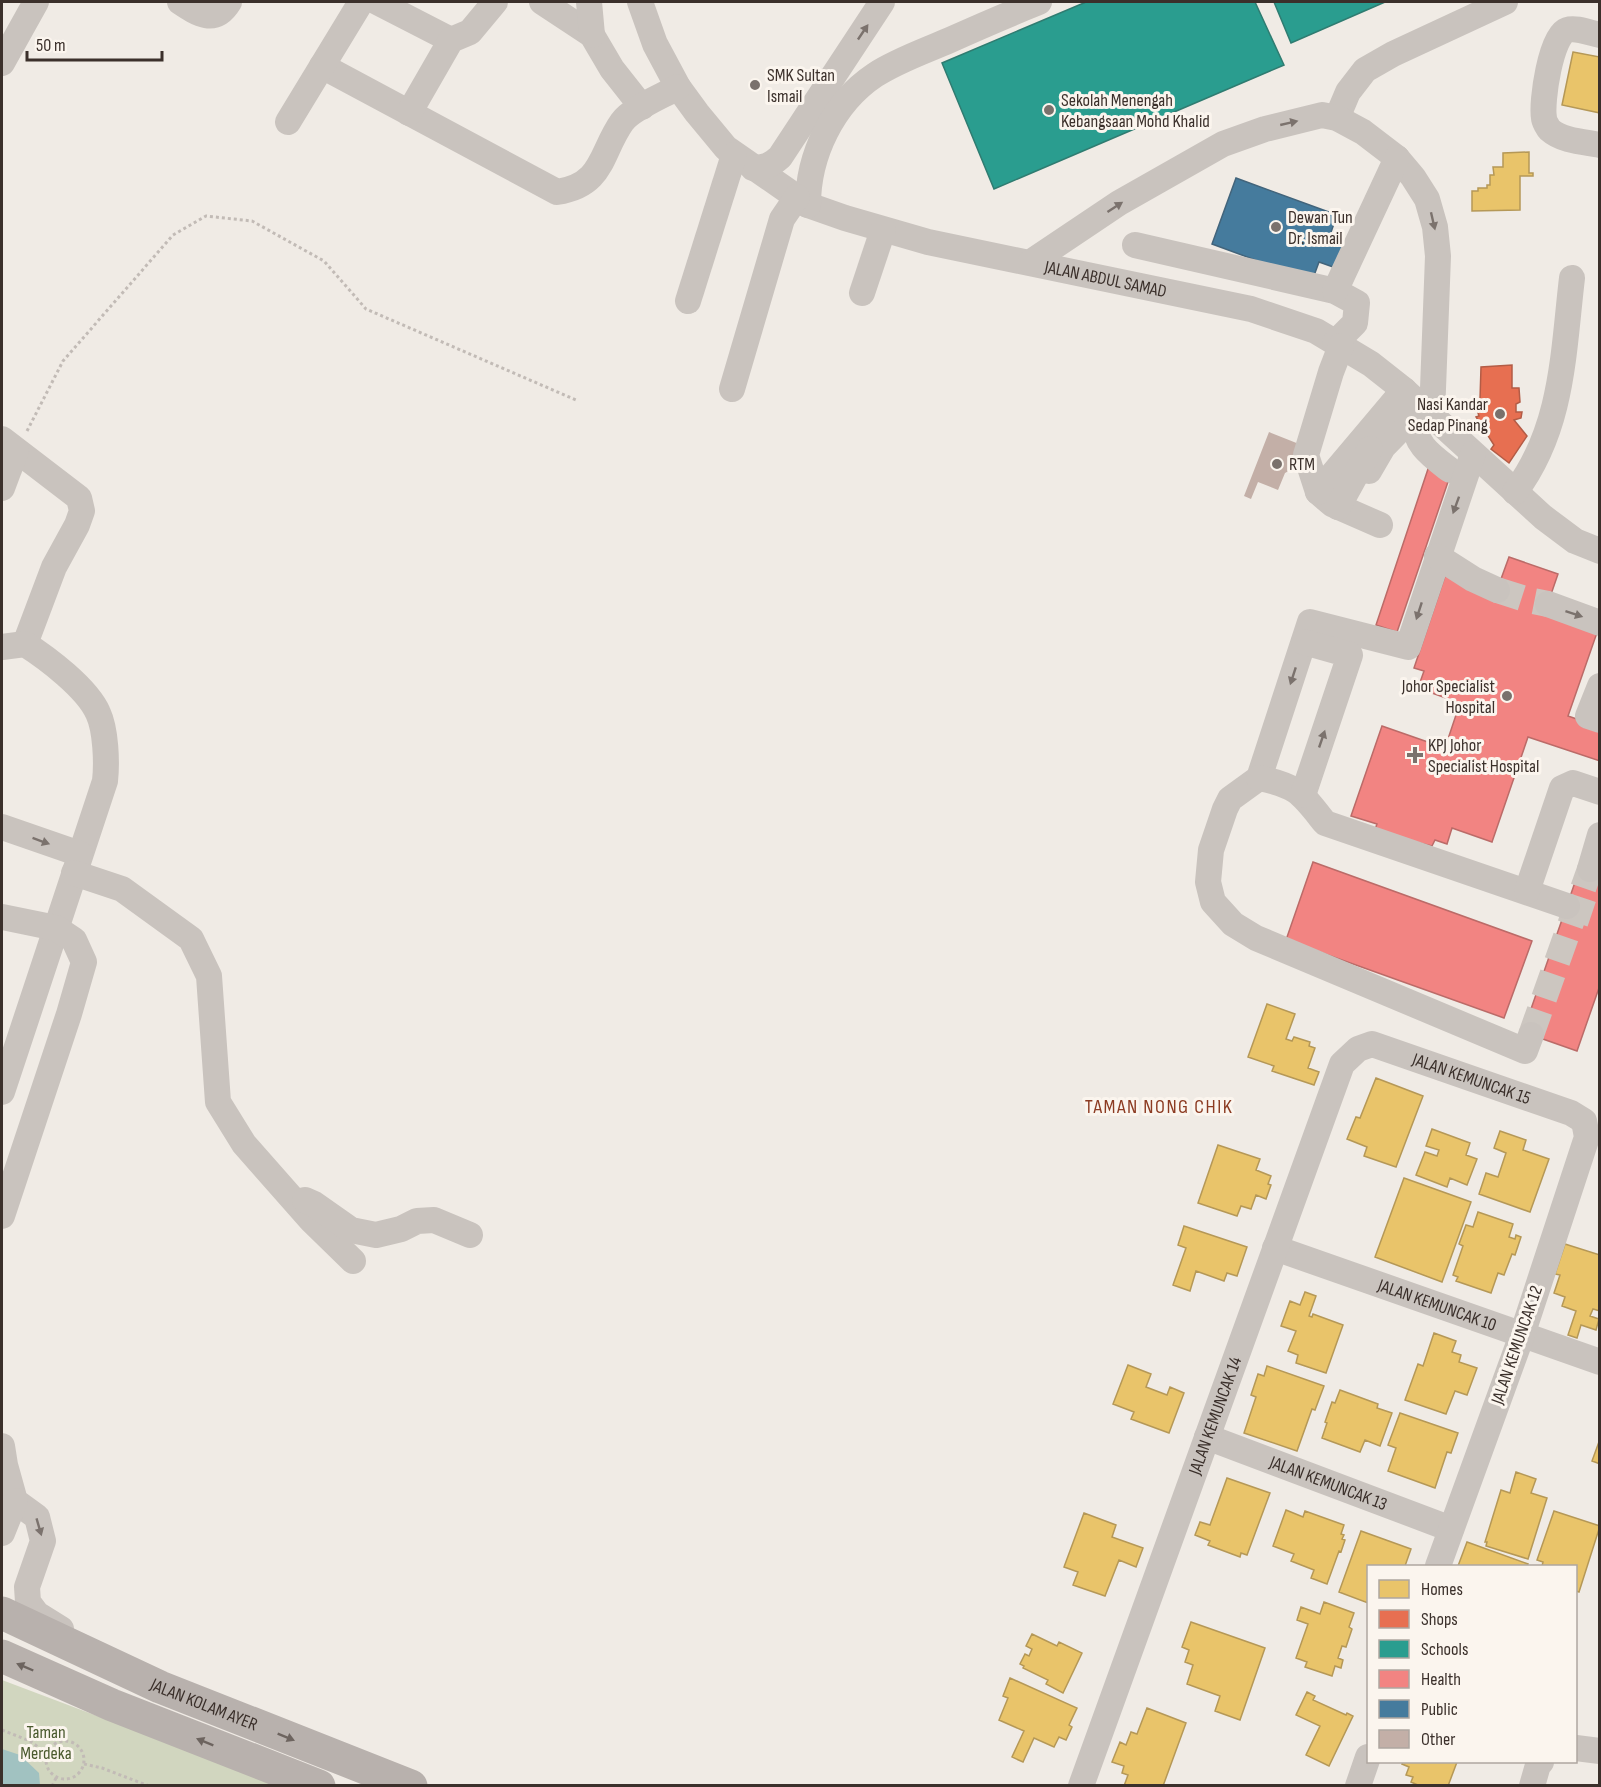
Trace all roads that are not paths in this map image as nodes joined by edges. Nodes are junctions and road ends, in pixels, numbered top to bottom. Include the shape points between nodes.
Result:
1 (36, 2) edge
2 (180, 2) edge
3 (229, 2) edge
4 (361, 2) edge
5 (377, 2) edge
6 (495, 2) edge
7 (542, 2) edge
8 (589, 2) edge
9 (640, 2) edge
10 (882, 2) edge
11 (1039, 2) edge
12 (1504, 2) edge
13 (592, 35) junction
14 (1599, 35) edge
15 (451, 40) junction
16 (2, 63) edge
17 (322, 66) junction
18 (678, 87) junction
19 (642, 107) junction
20 (410, 114) junction
21 (1338, 118) junction
22 (288, 122) dead end
23 (1599, 145) edge
24 (1397, 158) junction
25 (744, 161) junction
26 (803, 201) junction
27 (883, 230) junction
28 (1135, 245) dead end
29 (1031, 262) junction
30 (1572, 278) dead end
31 (1335, 291) junction
32 (862, 293) dead end
33 (688, 301) dead end
34 (1338, 345) junction
35 (732, 389) dead end
36 (1417, 406) junction
37 (9, 445) edge
38 (1473, 454) junction
39 (1450, 471) dead end
40 (2, 488) edge
41 (1515, 492) junction
42 (1334, 503) junction
43 (1380, 525) dead end
44 (1599, 551) edge
45 (1437, 556) junction
46 (1497, 590) tunnel mouth
47 (1548, 604) tunnel mouth
48 (1599, 623) edge
49 (1304, 642) junction
50 (13, 645) edge
51 (1599, 686) edge
52 (1599, 720) edge
53 (1259, 778) junction
54 (1599, 792) edge
55 (1303, 795) junction
56 (2, 827) edge
57 (1599, 835) edge
58 (77, 864) junction
59 (1590, 869) tunnel mouth
60 (1527, 891) junction
61 (1567, 906) tunnel mouth
62 (2, 917) edge
63 (56, 928) junction
64 (1531, 1035) tunnel mouth
65 (1358, 1049) joint
66 (15, 1052) junction
67 (52, 1065) junction
68 (2, 1092) edge
69 (1584, 1121) joint
70 (288, 1194) junction
71 (2, 1216) edge
72 (470, 1235) dead end
73 (1275, 1248) junction
74 (354, 1261) dead end
75 (1522, 1335) junction
76 (1599, 1362) edge
77 (1207, 1437) junction
78 (2, 1446) edge
79 (15, 1500) junction
80 (1451, 1529) junction
81 (2, 1533) edge
82 (1438, 1565) edge
83 (2, 1613) edge
84 (2, 1656) edge
85 (111, 1664) junction
86 (1577, 1748) edge
87 (1599, 1751) edge
88 (1367, 1760) edge
89 (1539, 1763) edge
90 (319, 1785) edge
91 (411, 1785) edge
92 (1082, 1785) edge
93 (1358, 1785) edge
94 (1532, 1785) edge

1 - 16 street
2 - 3 street via 202,15 214,16
4 - 17 street
5 - 15 street
6 - 15 street via 470,32
7 - 13 street
8 - 13 street
9 - 18 street, JALAN ABDUL SAMAD via 654,44
25 -> 10 street via 762,168 780,157
11 - 26 street via 896,63 873,77 829,124
12 - 21 street via 1365,70 1348,92
13 - 19 street
14 - 23 street via 1575,30 1560,34 1553,46 1544,119 1551,130 1566,138
15 - 20 street
17 - 20 street
17 - 22 street
18 - 19 street
18 - 25 street, JALAN ABDUL SAMAD via 718,140
19 - 20 street via 623,120 597,171 573,190 557,192
21 - 24 street
29 -> 21 street via 1119,203 1222,144 1322,115
24 - 31 street
24 -> 36 street via 1427,199 1438,256
25 - 26 street, JALAN ABDUL SAMAD
25 - 33 street
26 - 27 street, JALAN ABDUL SAMAD
26 - 35 street via 782,219
27 - 29 street, JALAN ABDUL SAMAD
27 - 32 street
28 - 31 street
29 - 34 street, JALAN ABDUL SAMAD via 1251,309 1316,331
30 - 41 street via 1558,399 1542,446
31 - 34 street via 1357,303 1355,323
34 - 36 street, JALAN ABDUL SAMAD via 1371,364
34 - 42 street via 1306,455
36 - 38 street, JALAN ABDUL SAMAD
36 - 39 street via 1414,431 1418,441
36 - 42 street via 1375,440
37 - 40 street
37 - 50 street via 79,498 82,511
38 - 41 street, JALAN ABDUL SAMAD
38 -> 45 street
41 - 44 street, JALAN ABDUL SAMAD via 1575,541
42 - 43 street
45 - 46 street
45 -> 49 street via 1408,647 1310,622
47 -> 48 street
49 -> 53 street
55 -> 49 street via 1350,655
50 - 58 street via 50,660 98,713 107,759 105,782
51 - 52 street via 1588,716
53 - 55 street via 1283,783
53 - 64 street via 1230,799 1211,850 1208,882 1213,902 1233,924 1256,938 1525,1051
54 - 60 street via 1573,783 1562,788
55 - 60 street via 1325,823
56 -> 58 street
57 - 59 street
58 - 63 street
58 - 70 street via 122,889 191,939 209,976 218,1102 244,1144
60 - 61 street
62 - 63 street
63 - 66 street
63 - 67 street via 74,940 84,962
65 - 69 street, JALAN KEMUNCAK 15 via 1372,1044 1571,1113
65 - 73 street, JALAN KEMUNCAK 14 via 1342,1064
66 - 67 street
66 - 68 street
67 - 71 street
69 - 75 street, JALAN KEMUNCAK 12 via 1587,1137
70 - 72 street via 314,1204 351,1230 376,1236 417,1221 434,1220
70 - 74 street
73 - 75 street, JALAN KEMUNCAK 10
73 - 77 street, JALAN KEMUNCAK 14
75 - 76 street, JALAN KEMUNCAK 10
75 - 80 street, JALAN KEMUNCAK 12
77 - 80 street, JALAN KEMUNCAK 13
77 - 92 street, JALAN KEMUNCAK 14
78 - 79 street
79 - 81 street
79 -> 85 street via 37,1517 43,1541 27,1587 28,1602 37,1614
80 - 82 street, JALAN KEMUNCAK 12
83 - 85 main road, JALAN KOLAM AYER
90 -> 84 main road, JALAN KOLAM AYER via 112,1705
85 -> 91 main road, JALAN KOLAM AYER via 160,1687
86 - 87 street
88 - 93 street
89 - 94 street

